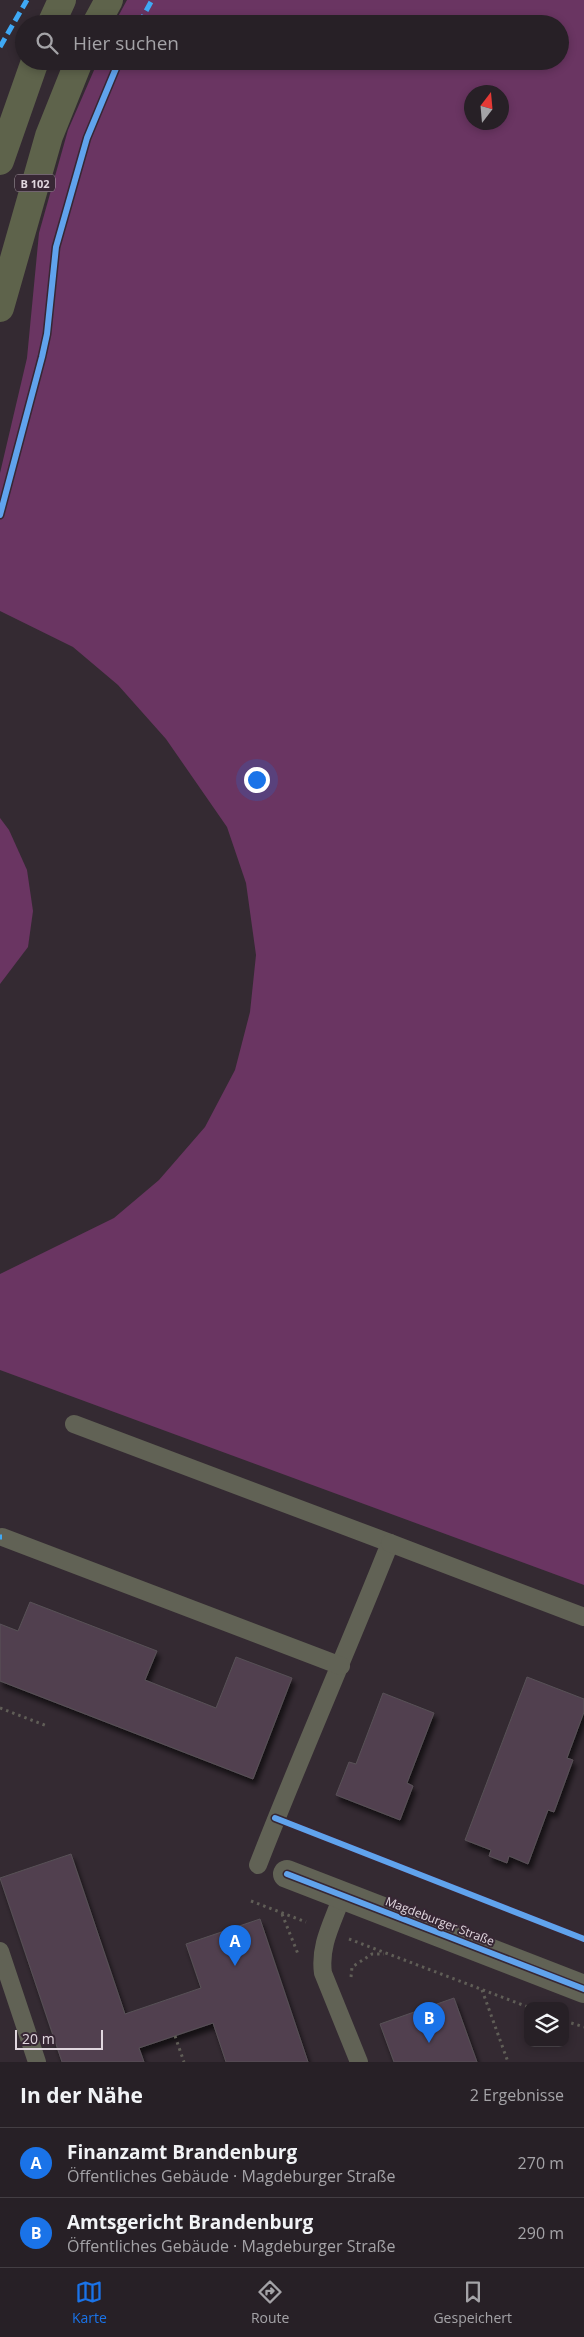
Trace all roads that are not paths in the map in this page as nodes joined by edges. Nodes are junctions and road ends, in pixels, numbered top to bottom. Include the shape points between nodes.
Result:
1 (62, 0) edge
2 (109, 0) edge
3 (55, 15) edge
4 (101, 15) edge
5 (32, 70) edge
6 (75, 70) edge
7 (0, 161) edge
8 (0, 308) edge
9 (74, 1424) dead end
10 (2, 1537) dead end
11 (390, 1543) junction
12 (584, 1617) edge
13 (341, 1666) junction
14 (258, 1865) dead end
15 (287, 1874) dead end
16 (342, 1896) junction
17 (0, 1951) edge
18 (584, 1989) edge
19 (37, 2062) edge
20 (359, 2062) edge

1 - 3 main road
2 - 4 main road
5 - 7 main road
6 - 8 main road, B 102 via 49,136
9 - 11 lane
10 - 13 lane
11 - 12 lane
11 - 13 lane
13 - 14 lane
15 - 16 street, Magdeburger Straße
16 - 18 street, Magdeburger Straße
16 - 20 lane via 321,1959 323,1973
17 - 19 lane

